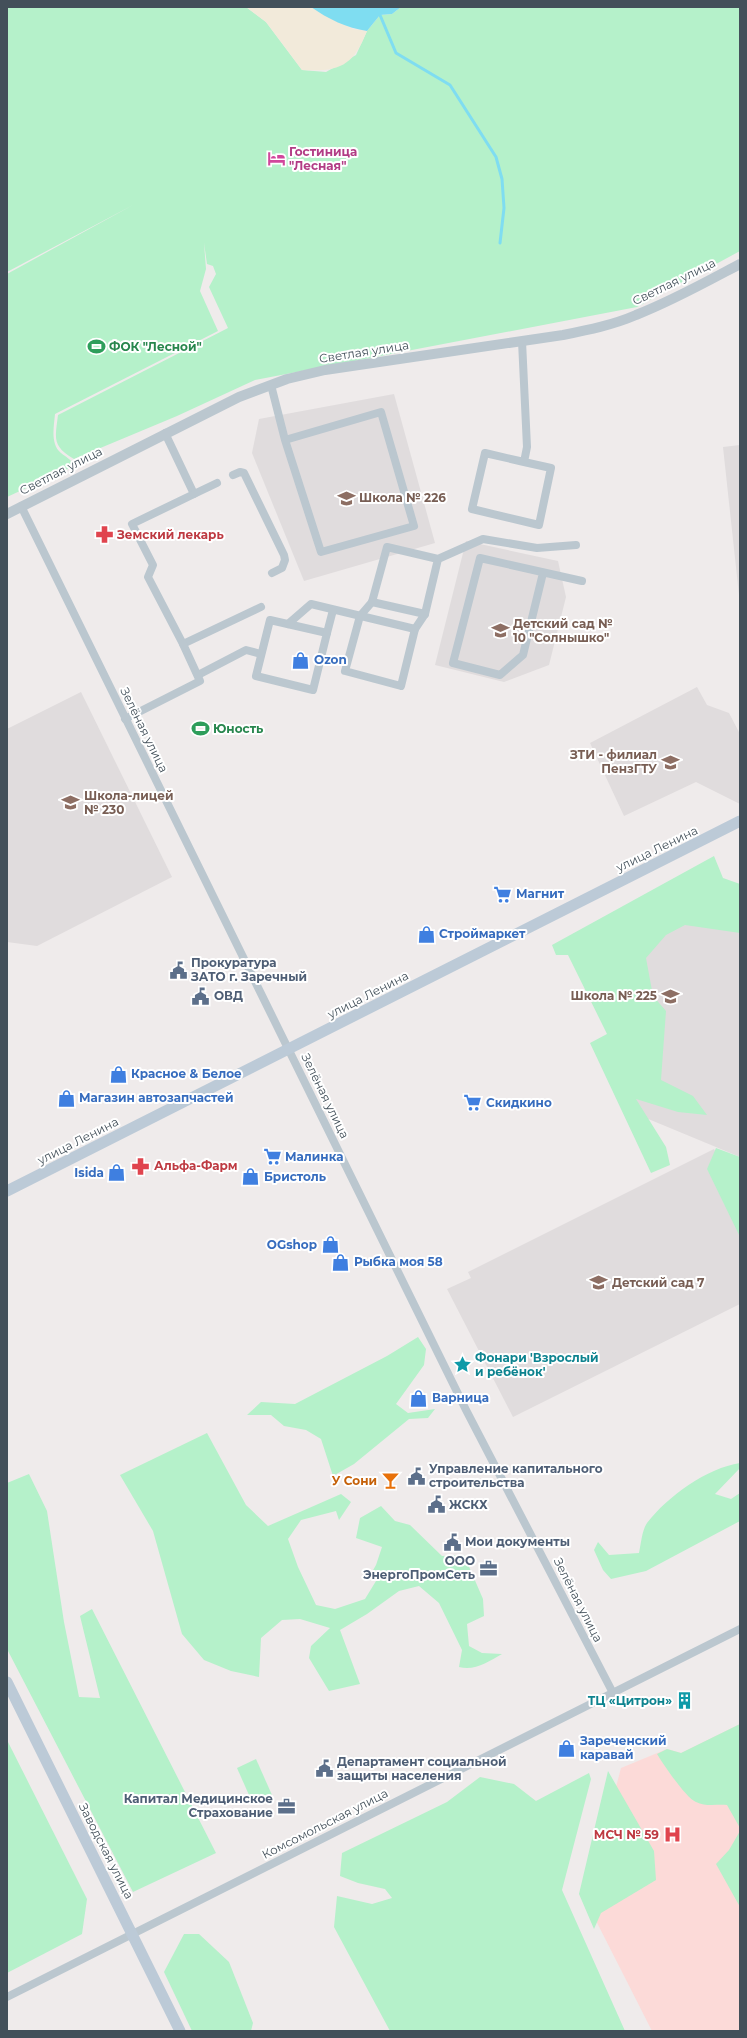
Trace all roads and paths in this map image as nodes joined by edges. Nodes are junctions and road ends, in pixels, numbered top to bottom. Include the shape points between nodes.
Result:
1 (740, 264) edge
2 (522, 341) junction
3 (271, 385) junction
4 (165, 433) junction
5 (285, 440) junction
6 (524, 462) junction
7 (234, 475) dead end
8 (217, 482) dead end
9 (194, 494) junction
10 (21, 506) junction
11 (7, 514) edge
12 (576, 545) dead end
13 (438, 559) junction
14 (543, 572) junction
15 (272, 573) dead end
16 (582, 581) dead end
17 (372, 602) junction
18 (261, 607) dead end
19 (333, 610) junction
20 (425, 614) junction
21 (360, 616) junction
22 (288, 624) junction
23 (415, 629) junction
24 (327, 633) junction
25 (183, 644) junction
26 (261, 654) junction
27 (198, 676) junction
28 (125, 719) junction
29 (740, 821) edge
30 (289, 1049) junction
31 (7, 1192) edge
32 (740, 1629) edge
33 (7, 1682) edge
34 (613, 1693) junction
35 (133, 1934) junction
36 (7, 1997) edge
37 (180, 2031) edge

1 - 2 street, Светлая улица via 682,296 635,316 578,332
2 - 3 street, Светлая улица via 325,370
2 - 6 street via 527,447
3 - 4 street, Светлая улица via 239,397
3 - 5 street
4 - 9 street
4 - 10 street, Светлая улица
5 - 5 street via 321,552 414,526 381,412
6 - 6 street via 551,468 539,525 472,509 485,453
7 - 15 street via 244,473 284,555 282,568
8 - 9 street
9 - 25 street via 132,524 153,565 148,577
10 - 11 street, Светлая улица
10 - 28 street, Зелёная улица
12 - 13 street via 537,548 483,539
13 - 17 street via 387,547
13 - 20 street
14 - 14 street via 523,655 500,675 454,664 480,558
14 - 16 street
17 - 20 street
17 - 21 street
18 - 25 street
19 - 21 street
19 - 22 street via 311,604
19 - 24 street
20 - 23 street
21 - 23 street
21 - 23 street via 345,671 401,686
22 - 24 street
22 - 26 street via 270,620
24 - 26 street via 313,690 256,676
25 - 27 street
26 - 27 street via 246,650
27 - 28 street via 200,681
28 - 30 street, Зелёная улица
29 - 30 main road, улица Ленина
30 - 31 main road, улица Ленина
30 - 34 street, Зелёная улица via 466,1410
32 - 34 street, Комсомольская улица
33 - 35 main road, Заводская улица
34 - 35 street, Комсомольская улица
35 - 36 street, Комсомольская улица
35 - 37 main road, Заводская улица

